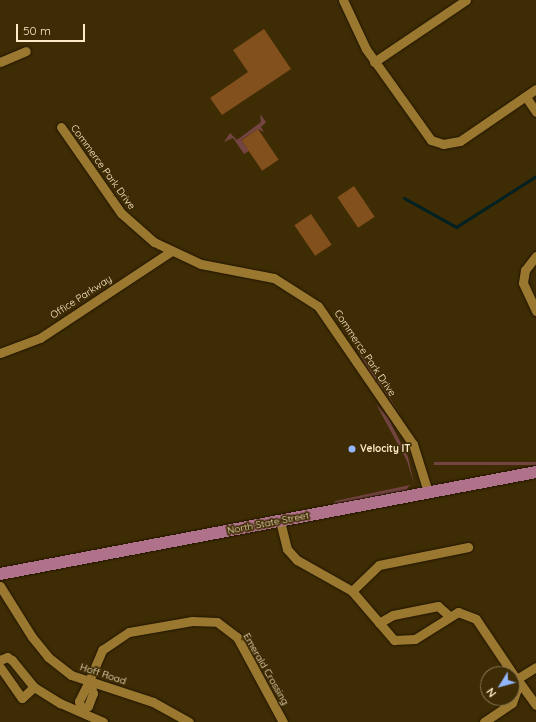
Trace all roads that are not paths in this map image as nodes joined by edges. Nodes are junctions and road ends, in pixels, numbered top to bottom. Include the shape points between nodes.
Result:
1 (343, 0) edge
2 (466, 0) edge
3 (26, 51) dead end
4 (0, 62) edge
5 (374, 62) junction
6 (536, 89) edge
7 (526, 97) junction
8 (536, 112) edge
9 (61, 127) dead end
10 (170, 252) junction
11 (536, 256) edge
12 (536, 311) edge
13 (0, 351) edge
14 (536, 472) edge
15 (428, 492) junction
16 (280, 521) junction
17 (468, 547) dead end
18 (0, 574) edge
19 (0, 586) edge
20 (352, 591) junction
21 (448, 615) junction
22 (379, 623) junction
23 (0, 660) edge
24 (508, 666) edge
25 (0, 667) edge
26 (536, 667) edge
27 (520, 677) edge
28 (89, 681) junction
29 (520, 683) edge
30 (34, 687) junction
31 (536, 704) edge
32 (504, 706) edge
33 (81, 710) junction
34 (102, 722) edge
35 (189, 722) edge
36 (283, 722) edge
37 (484, 722) edge

1 - 5 street
2 - 5 street
3 - 4 street
5 - 7 street via 421,130 431,140 443,144 460,141
6 - 7 street
7 - 8 street
9 - 10 street, Commerce Park Drive via 121,213
10 - 13 street, Office Parkway via 40,338
10 - 15 street, Commerce Park Drive via 201,264 274,278 318,306 413,444
11 - 12 street via 525,270 523,283
14 - 15 main road, North State Street
15 - 16 main road, North State Street
16 - 18 main road, North State Street
16 - 20 street via 287,549 297,560
17 - 20 street via 379,564
19 - 28 street, Hoff Road via 48,657 71,675
20 - 22 street
21 - 22 street via 438,606 393,615
21 - 22 street via 408,642 394,640
21 - 24 street via 464,612 476,619
23 - 30 street via 7,657 12,660
25 - 30 street via 22,698
26 - 27 street
28 - 33 street via 93,693 88,706
28 - 35 street, Hoff Road via 153,702
28 - 36 street, Emerald Crossing via 102,650 128,632 192,621 217,622 236,637
29 - 31 street
30 - 33 street via 60,703
32 - 37 street
33 - 34 street

